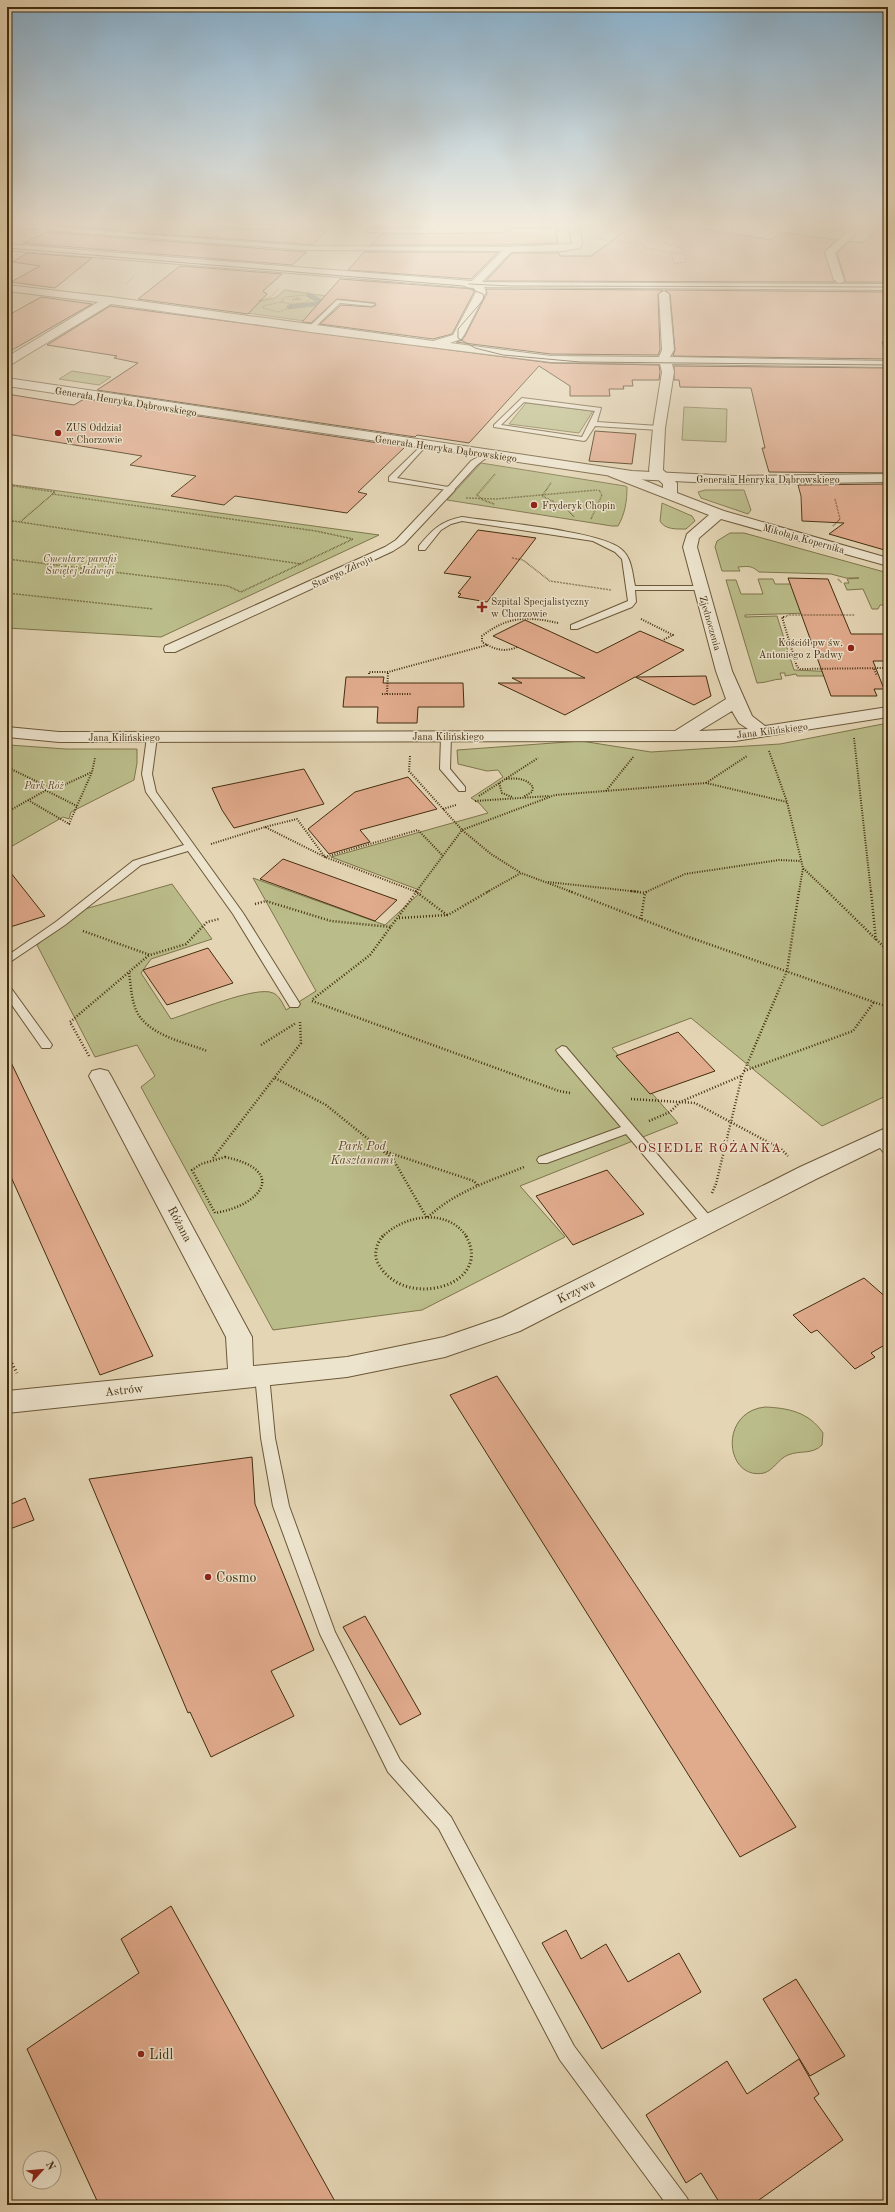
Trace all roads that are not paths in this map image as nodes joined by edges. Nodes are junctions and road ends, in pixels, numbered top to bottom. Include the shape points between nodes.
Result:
1 (66, 326) edge
2 (291, 326) edge
3 (313, 326) edge
4 (462, 326) edge
5 (666, 326) edge
6 (310, 329) junction
7 (457, 336) junction
8 (434, 344) junction
9 (479, 350) junction
10 (666, 361) junction
11 (7, 364) edge
12 (888, 364) edge
13 (7, 382) edge
14 (593, 424) junction
15 (658, 428) junction
16 (424, 446) junction
17 (488, 454) junction
18 (614, 473) junction
19 (662, 477) junction
20 (888, 478) edge
21 (447, 492) junction
22 (670, 493) junction
23 (719, 514) junction
24 (422, 548) dead end
25 (888, 562) edge
26 (701, 588) junction
27 (631, 590) junction
28 (574, 627) road end
29 (170, 650) dead end
30 (735, 700) junction
31 (888, 712) edge
32 (7, 732) edge
33 (446, 736) junction
34 (152, 737) junction
35 (677, 737) junction
36 (765, 738) junction
37 (462, 789) dead end
38 (191, 848) junction
39 (7, 961) edge
40 (7, 990) edge
41 (294, 1004) dead end
42 (46, 1046) dead end
43 (562, 1050) dead end
44 (100, 1076) road end
45 (629, 1129) junction
46 (885, 1141) edge
47 (543, 1160) road end
48 (709, 1224) junction
49 (252, 1376) junction
50 (7, 1402) edge
51 (680, 2205) edge

1 - 11 street
2 - 6 street
3 - 6 lane
4 - 7 street
5 - 10 street via 668,350 664,355
6 - 8 street
7 - 8 street
7 - 9 street via 462,342
8 - 9 street
9 - 10 street via 551,359
10 - 12 street
10 - 15 street via 668,372
13 - 16 street, Generała Henryka Dąbrowskiego
14 - 14 lane via 584,439 496,426 522,400 599,409
14 - 15 lane
15 - 19 street via 656,471
16 - 17 street, Generała Henryka Dąbrowskiego
16 - 21 lane via 392,479
17 - 18 street, Generała Henryka Dąbrowskiego
17 - 21 lane, Starego Zdroju via 474,463
18 - 19 street, Generała Henryka Dąbrowskiego
18 - 22 street, Mikołaja Kopernika via 659,492
19 - 20 street, Generała Henryka Dąbrowskiego via 743,480
19 - 22 street via 670,483
21 - 29 street, Starego Zdroju via 400,542 389,549
22 - 23 street, Mikołaja Kopernika
23 - 25 street, Mikołaja Kopernika
23 - 26 street, Zjednoczenia via 694,534 690,542
24 - 27 lane via 444,523 462,519 595,539 618,550 626,559
26 - 27 lane
26 - 30 street, Zjednoczenia via 724,671
27 - 28 lane via 632,602 621,609
30 - 35 street
30 - 36 street, Zjednoczenia via 745,720
31 - 36 street, Jana Kilińskiego
32 - 34 street, Jana Kilińskiego via 59,736
33 - 34 street, Jana Kilińskiego
33 - 35 street, Jana Kilińskiego
33 - 37 lane via 445,770
34 - 38 lane via 147,774 152,792
35 - 36 street, Jana Kilińskiego
38 - 39 lane via 137,863 61,923
38 - 41 lane via 237,911
40 - 42 lane
43 - 45 lane
44 - 49 street, Różana via 239,1337
45 - 47 lane
45 - 48 lane
46 - 48 street, Krzywa
48 - 49 street, Krzywa via 511,1324 445,1347 347,1367
49 - 50 street, Astrów
49 - 51 lane via 268,1438 281,1506 328,1634 390,1759 445,1823 567,2053

